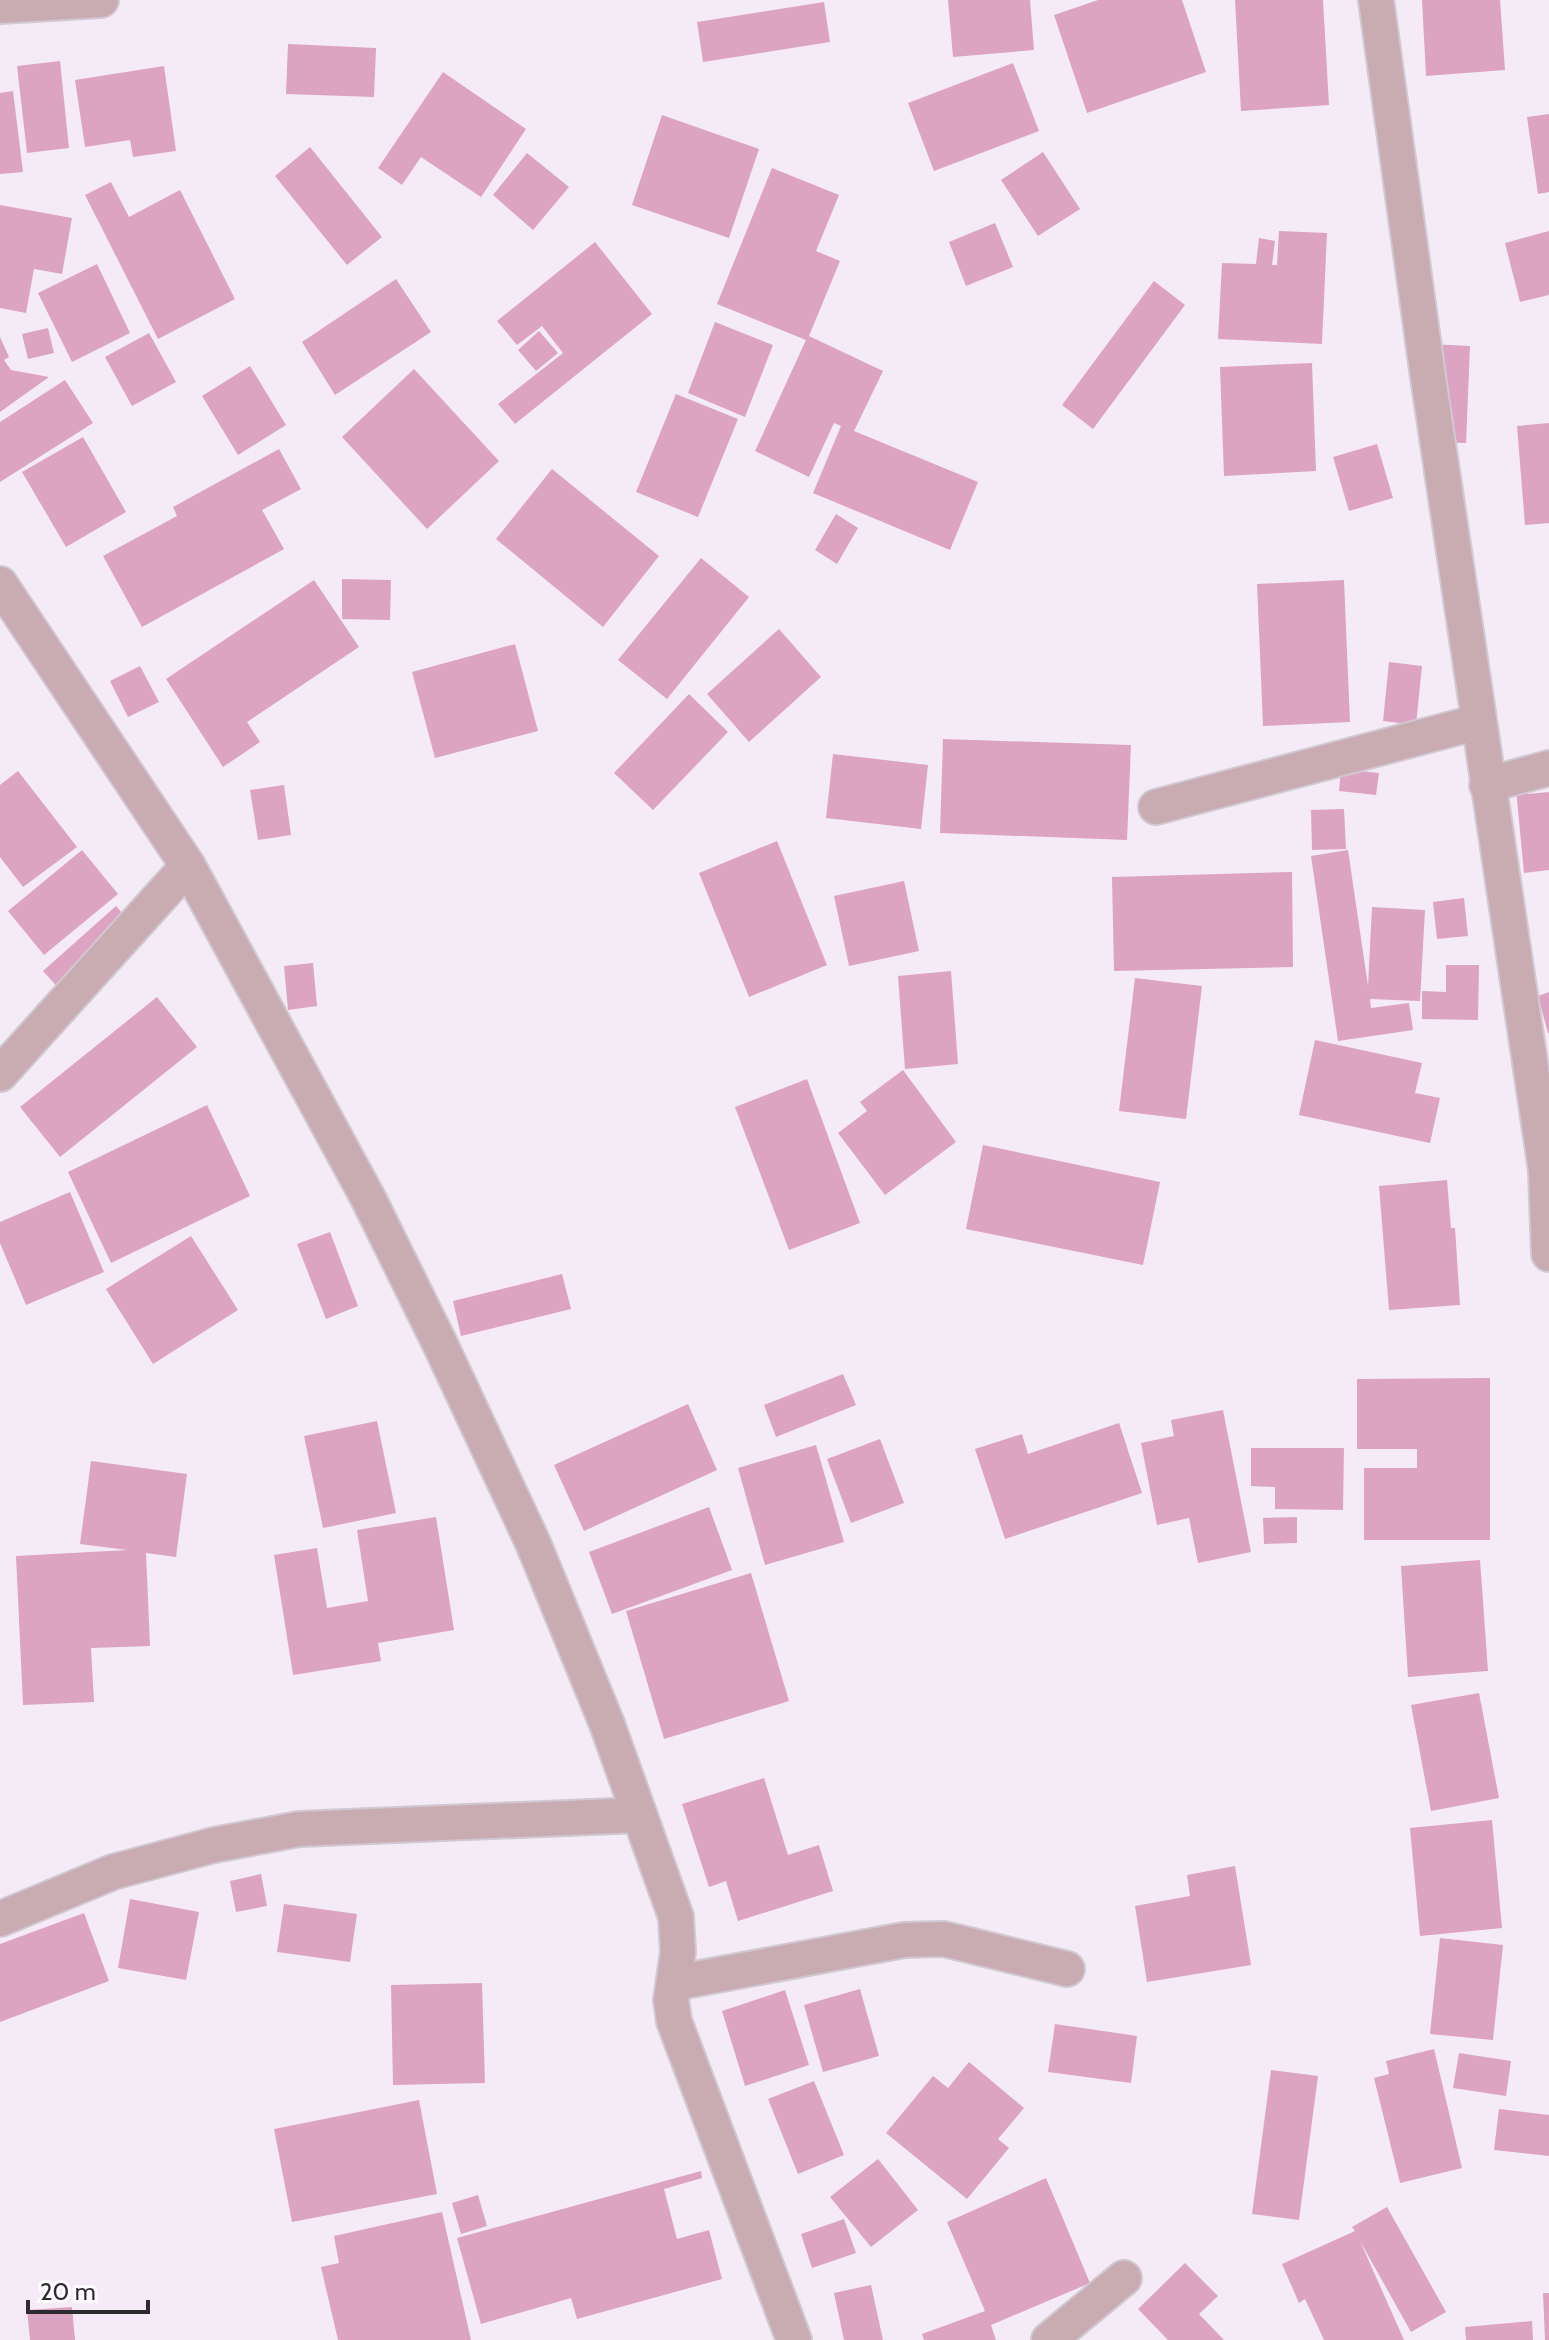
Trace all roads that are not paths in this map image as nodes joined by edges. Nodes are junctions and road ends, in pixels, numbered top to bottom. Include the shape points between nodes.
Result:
1 (101, 0) edge
2 (1376, 0) edge
3 (0, 6) edge
4 (0, 584) edge
5 (1478, 722) junction
6 (1549, 768) edge
7 (1487, 785) junction
8 (1156, 807) dead end
9 (188, 866) junction
10 (0, 1074) edge
11 (1549, 1254) edge
12 (639, 1815) junction
13 (0, 1919) edge
14 (1067, 1969) dead end
15 (674, 1983) junction
16 (1124, 2278) dead end
17 (794, 2340) edge
18 (1049, 2340) edge

1 - 3 street
2 - 5 street
4 - 9 street
5 - 7 street
5 - 8 street
6 - 7 street
7 - 11 street via 1546,1170
9 - 10 street
9 - 12 street via 368,1198 440,1344 533,1543
12 - 13 street via 299,1829 113,1872
12 - 15 street via 676,1917
14 - 15 street via 944,1939 904,1940
15 - 17 street via 674,2021
16 - 18 street

